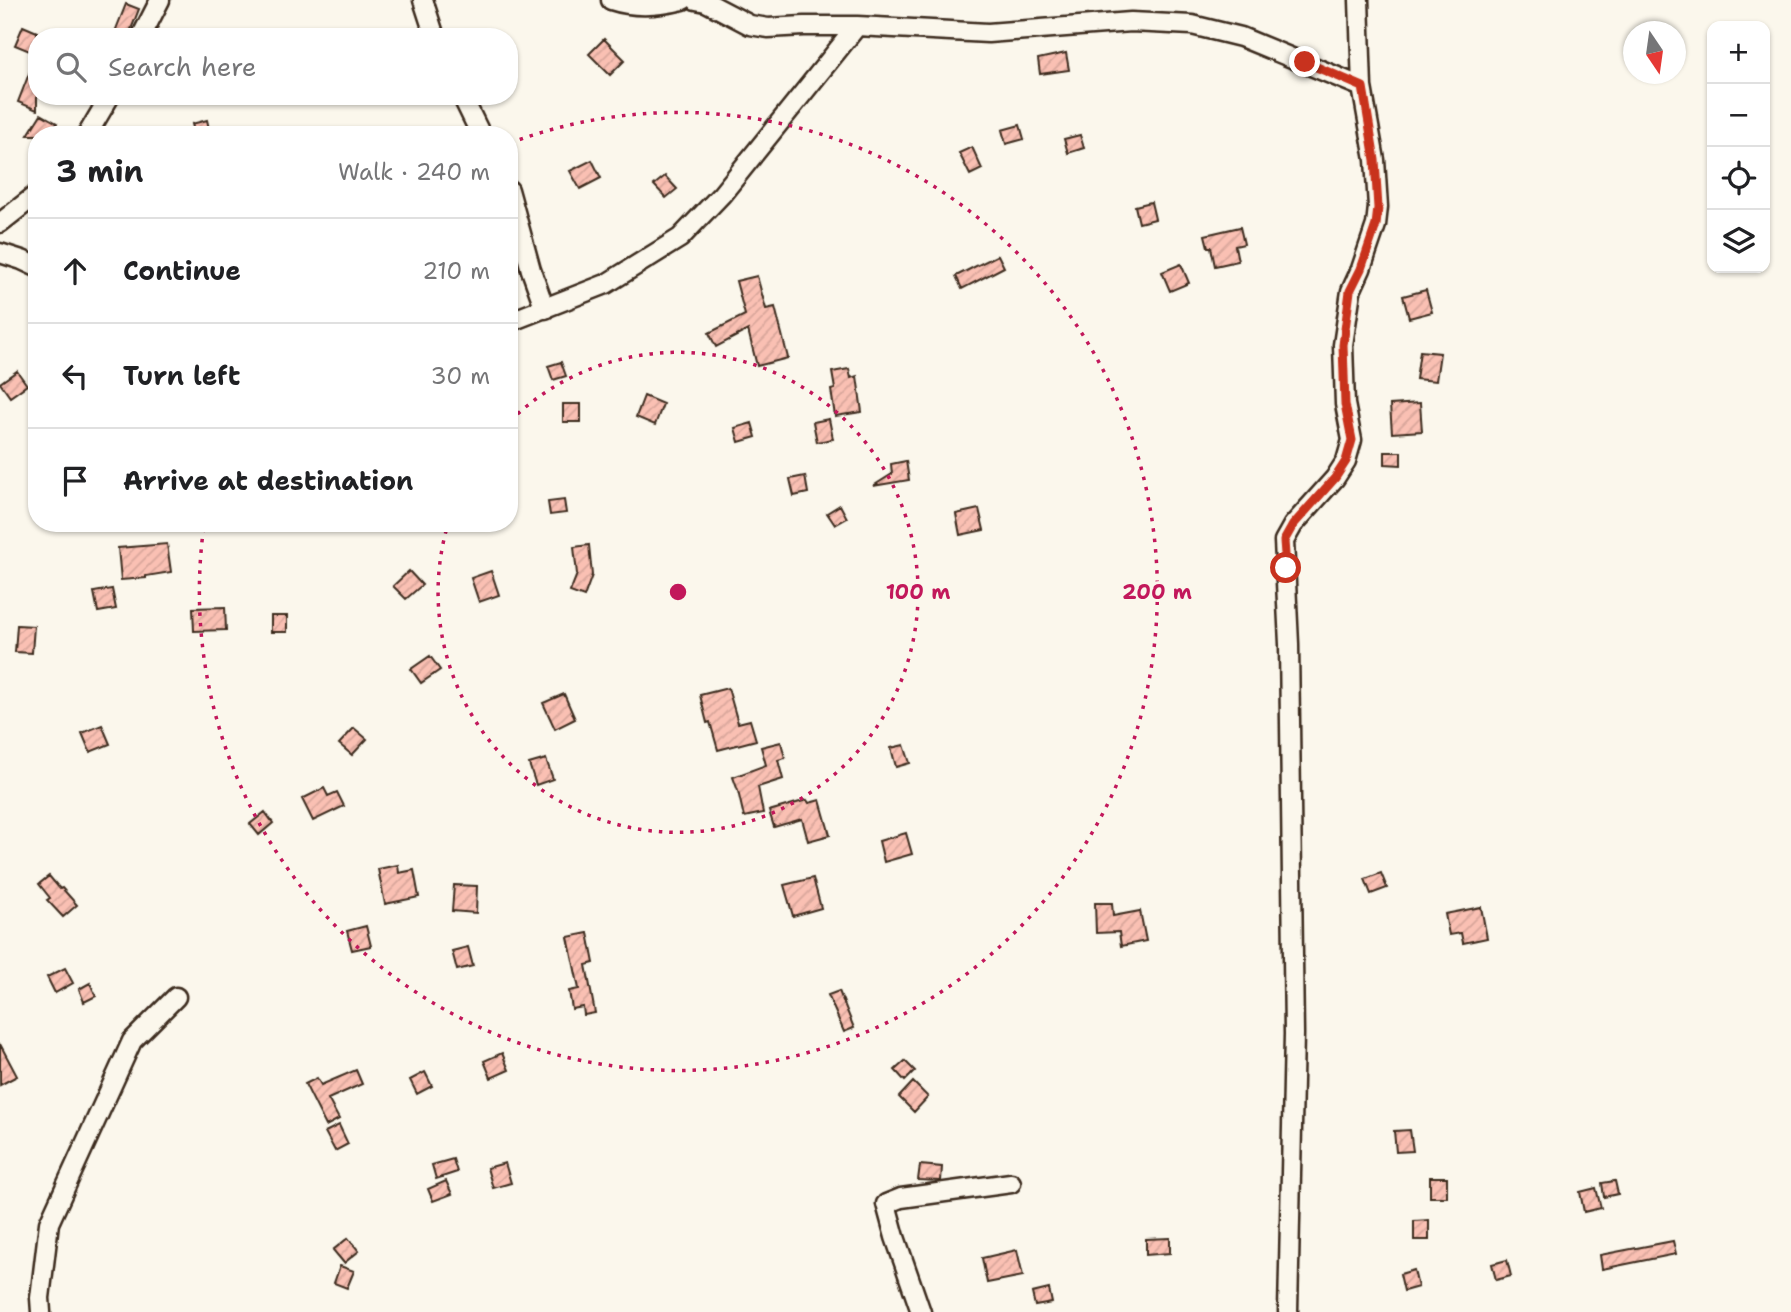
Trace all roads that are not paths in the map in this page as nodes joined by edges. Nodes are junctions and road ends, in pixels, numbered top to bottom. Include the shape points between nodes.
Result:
1 (160, 0) edge
2 (423, 0) edge
3 (611, 0) edge
4 (683, 0) edge
5 (696, 0) edge
6 (1359, 0) edge
7 (857, 26) junction
8 (146, 28) edge
9 (432, 28) edge
10 (1363, 87) junction
11 (105, 105) edge
12 (466, 105) edge
13 (92, 126) edge
14 (477, 126) edge
15 (28, 201) edge
16 (0, 223) edge
17 (518, 223) edge
18 (0, 253) edge
19 (28, 262) edge
20 (545, 309) junction
21 (518, 320) edge
22 (176, 997) dead end
23 (1011, 1183) dead end
24 (41, 1312) edge
25 (921, 1312) edge
26 (1288, 1312) edge

1 - 8 street
2 - 9 street
3 - 4 street via 647,6
5 - 7 street via 750,25 768,28
6 - 10 street
7 - 10 street via 988,33 1131,22 1192,25 1241,37
7 - 20 street via 722,194 680,238 606,284
10 - 26 street via 1378,208 1376,225 1350,291 1343,345 1345,404 1352,440 1335,478 1284,541 1294,1034
11 - 13 street
12 - 14 street
15 - 16 street
17 - 20 street
18 - 19 street
20 - 21 street
22 - 24 street via 132,1041 49,1223
23 - 25 street via 886,1204

